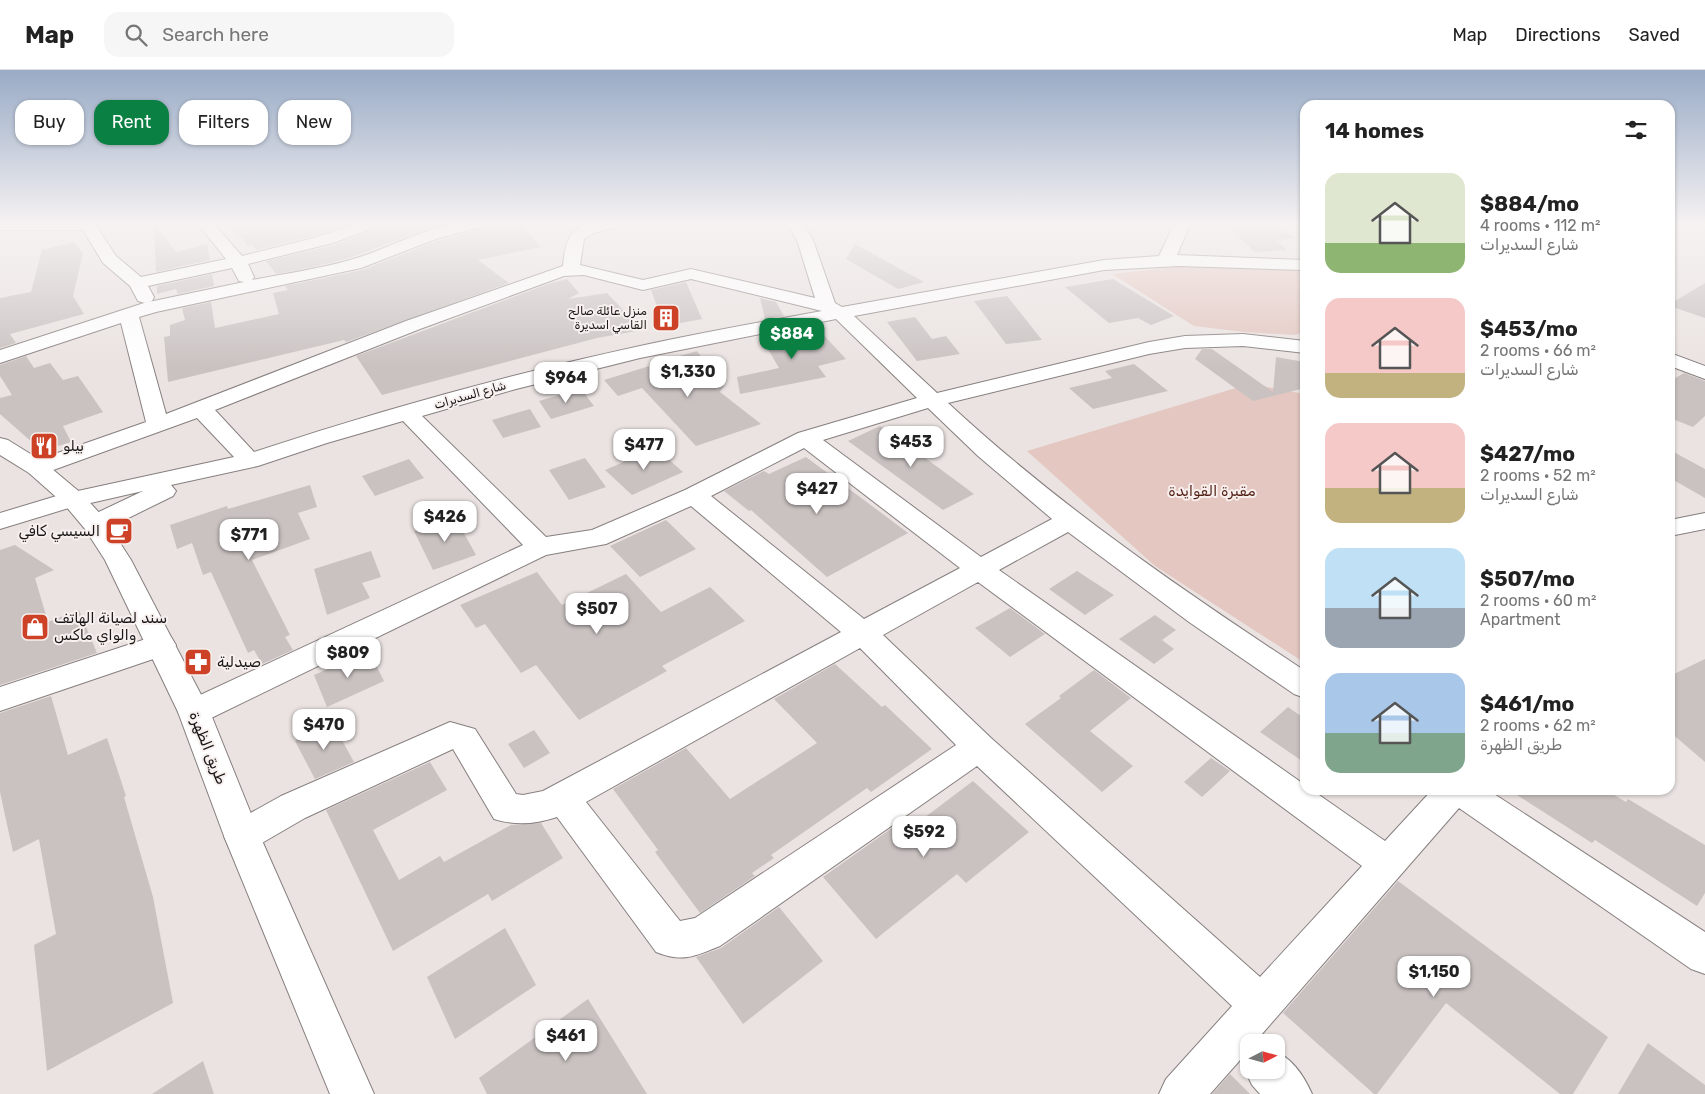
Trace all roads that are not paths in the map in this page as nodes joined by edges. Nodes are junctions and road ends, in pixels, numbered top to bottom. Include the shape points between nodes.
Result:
1 (123, 272) edge
2 (191, 272) edge
3 (243, 272) edge
4 (319, 272) edge
5 (557, 272) edge
6 (591, 272) edge
7 (818, 272) edge
8 (1060, 272) edge
9 (137, 283) junction
10 (250, 287) junction
11 (151, 307) junction
12 (833, 310) junction
13 (129, 316) junction
14 (1300, 346) edge
15 (0, 357) edge
16 (1675, 361) edge
17 (1705, 373) edge
18 (933, 400) junction
19 (200, 408) junction
20 (407, 412) junction
21 (158, 425) junction
22 (806, 438) junction
23 (0, 445) edge
24 (250, 461) junction
25 (37, 468) junction
26 (202, 472) junction
27 (694, 495) junction
28 (73, 499) junction
29 (1069, 520) junction
30 (0, 521) edge
31 (1705, 521) edge
32 (95, 524) junction
33 (1675, 527) edge
34 (540, 547) junction
35 (979, 568) junction
36 (862, 634) junction
37 (161, 645) junction
38 (1300, 683) edge
39 (0, 699) edge
40 (194, 712) junction
41 (979, 747) junction
42 (1450, 795) edge
43 (1467, 795) edge
44 (564, 798) junction
45 (242, 836) junction
46 (1388, 864) junction
47 (1705, 955) edge
48 (1248, 1030) edge
49 (1276, 1079) edge
50 (352, 1094) edge
51 (1181, 1094) edge
52 (1290, 1094) edge

1 - 9 street
2 - 9 street
3 - 10 street
4 - 10 street
5 - 19 street
6 - 12 street via 643,285 691,274
7 - 12 street
8 - 12 street, شارع السديرات
9 - 11 street
10 - 11 street
11 - 13 street
12 - 18 street
12 - 20 street, شارع السديرات via 631,354
13 - 15 street
13 - 21 street
14 - 18 street via 1244,340 1185,342
16 - 17 street
18 - 22 street
18 - 29 street via 986,451
19 - 21 street
19 - 24 street
20 - 24 street, شارع السديرات
20 - 34 street
21 - 25 street
22 - 27 street
22 - 35 street
23 - 25 street, طريق الظهرة
24 - 26 street, شارع السديرات
25 - 28 street, طريق الظهرة
26 - 28 street, شارع السديرات
26 - 32 street, شارع السديرات
27 - 34 street via 597,538
27 - 36 street
28 - 30 street, شارع السديرات
28 - 32 street, طريق الظهرة
29 - 35 street
29 - 38 street via 1198,615
31 - 33 street
32 - 37 street, طريق الظهرة via 118,560
34 - 40 street
35 - 36 street
35 - 46 street
36 - 41 street
36 - 44 street
37 - 39 street
37 - 40 street, طريق الظهرة
40 - 45 street, طريق الظهرة
41 - 44 street via 706,933 686,940 670,939
41 - 48 street
42 - 46 street
43 - 47 street
44 - 45 street via 523,810 506,808 464,738 450,735 293,807
45 - 50 street, طريق الظهرة
46 - 48 street
48 - 51 street
49 - 52 street

